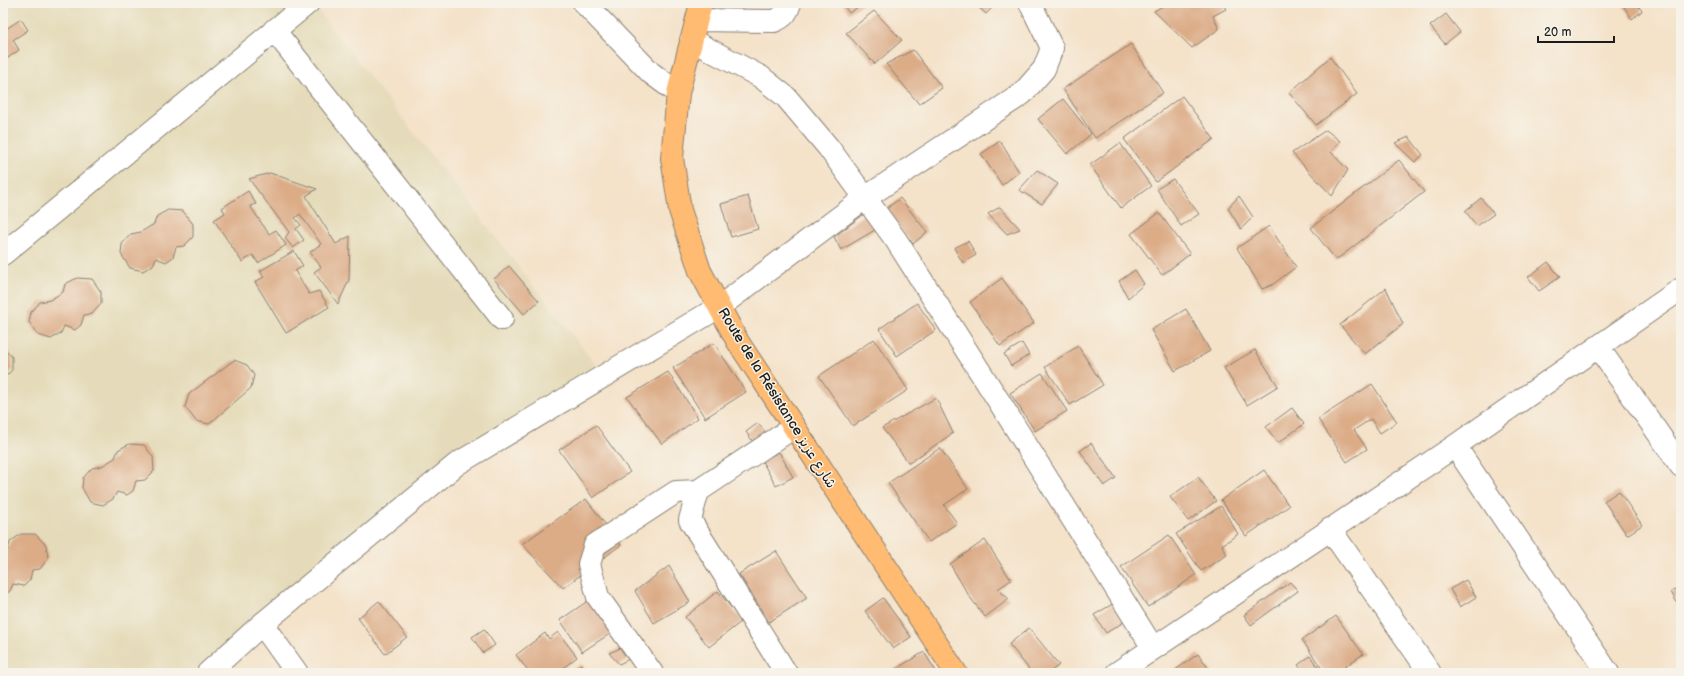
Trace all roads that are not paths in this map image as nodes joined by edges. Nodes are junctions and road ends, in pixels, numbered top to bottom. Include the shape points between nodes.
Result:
1 (308, 3) edge
2 (584, 3) edge
3 (790, 3) edge
4 (1030, 3) edge
5 (696, 21) edge
6 (274, 30) junction
7 (678, 93) junction
8 (865, 198) junction
9 (3, 254) edge
10 (1681, 289) edge
11 (719, 307) junction
12 (502, 319) dead end
13 (1598, 347) junction
14 (794, 427) junction
15 (1455, 446) junction
16 (1681, 466) edge
17 (698, 491) junction
18 (1330, 529) junction
19 (262, 624) junction
20 (1153, 648) junction
21 (208, 673) edge
22 (297, 673) edge
23 (652, 673) edge
24 (786, 673) edge
25 (956, 673) edge
26 (1118, 673) edge
27 (1430, 673) edge
28 (1608, 673) edge

1 - 6 street
2 - 7 street via 651,73
3 - 5 street via 782,18 774,21
4 - 8 street via 1052,48 1044,69 1022,94
5 - 7 main road, Route de la Résistance شارع عزيز
5 - 8 street via 786,97 828,147
6 - 9 street
6 - 12 street
7 - 11 main road, Route de la Résistance شارع عزيز via 672,158 680,210 700,271
8 - 11 street
8 - 20 street via 896,240
10 - 13 street
11 - 14 main road, Route de la Résistance شارع عزيز via 738,342
11 - 19 street via 457,464
13 - 15 street
13 - 16 street
14 - 17 street
14 - 25 main road, Route de la Résistance شارع عزيز
15 - 18 street
15 - 28 street
17 - 23 street via 676,492 595,545 589,564 598,597
17 - 24 street via 690,520
18 - 20 street
18 - 27 street
19 - 21 street
19 - 22 street
20 - 26 street

